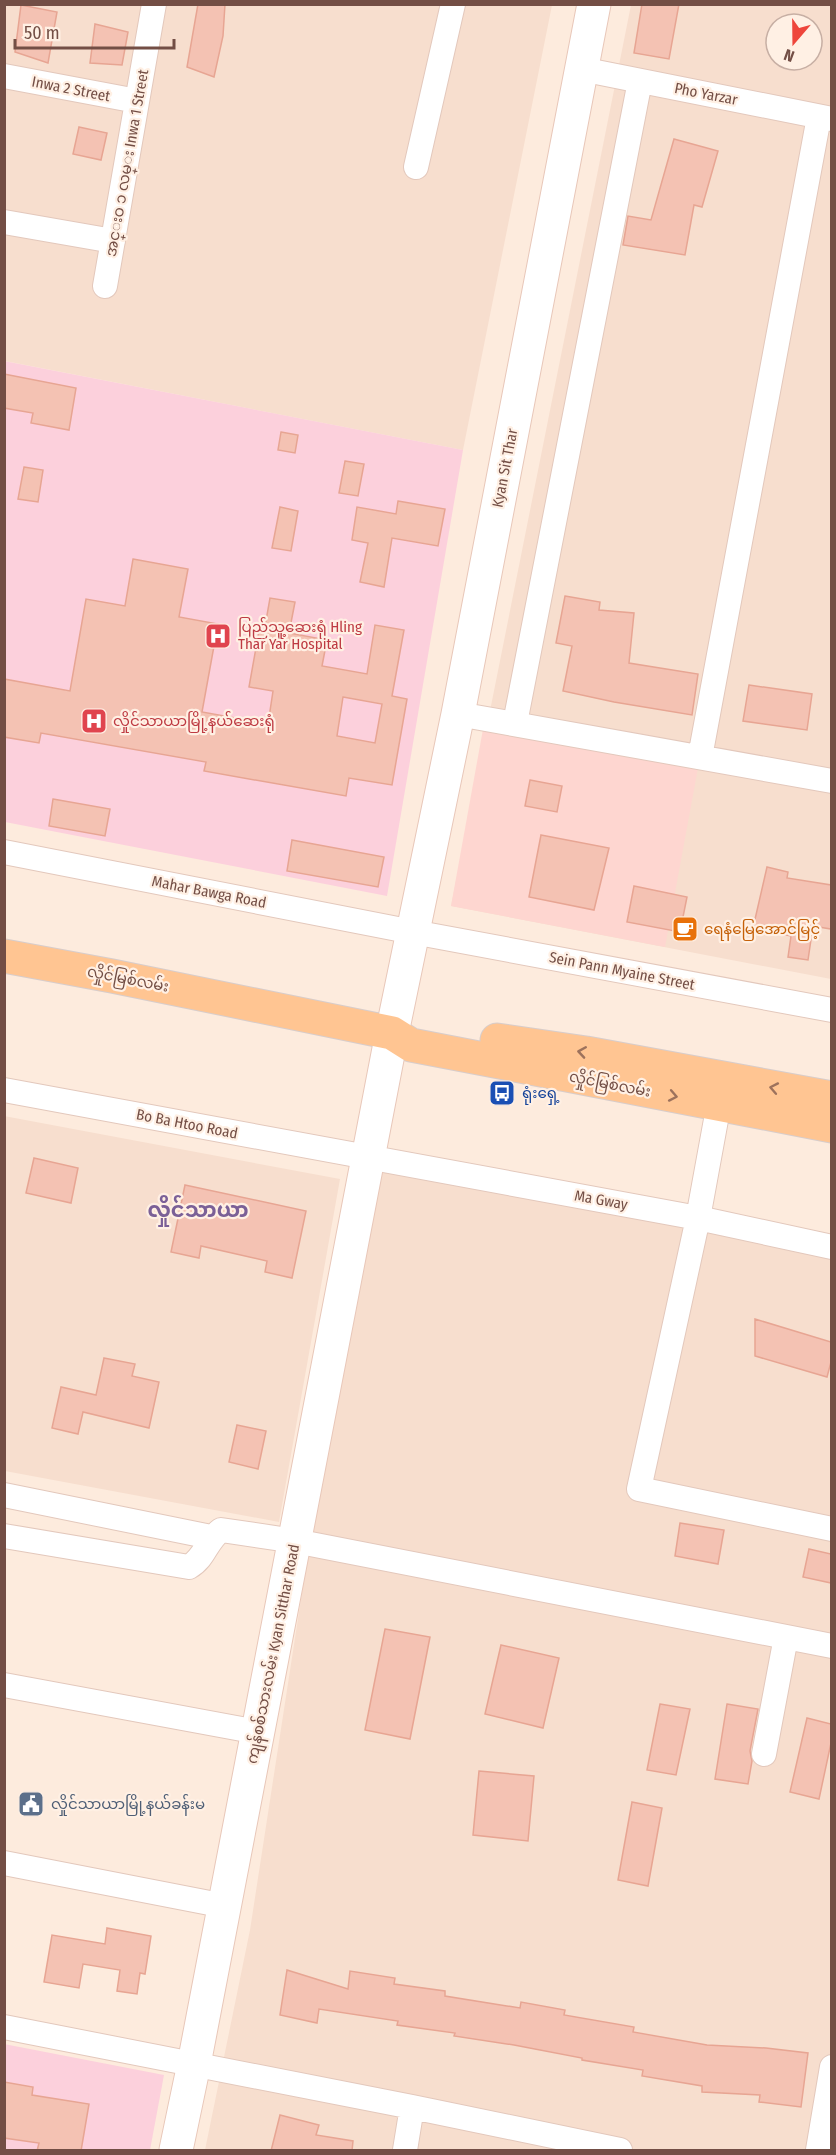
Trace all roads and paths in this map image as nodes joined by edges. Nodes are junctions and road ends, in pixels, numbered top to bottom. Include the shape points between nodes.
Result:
1 (154, 4) edge
2 (453, 4) edge
3 (594, 4) edge
4 (581, 69) junction
5 (4, 76) edge
6 (639, 81) junction
7 (137, 101) junction
8 (825, 118) edge
9 (416, 167) dead end
10 (4, 222) edge
11 (113, 241) junction
12 (105, 286) dead end
13 (458, 714) junction
14 (515, 723) junction
15 (700, 757) junction
16 (831, 780) edge
17 (4, 852) edge
18 (413, 932) junction
19 (4, 956) edge
20 (831, 1010) edge
21 (392, 1033) junction
22 (4, 1090) edge
23 (721, 1092) junction
24 (831, 1098) edge
25 (831, 1125) edge
26 (369, 1158) junction
27 (698, 1218) junction
28 (831, 1247) edge
29 (4, 1495) edge
30 (831, 1529) edge
31 (4, 1536) edge
32 (211, 1537) junction
33 (295, 1541) junction
34 (786, 1637) junction
35 (831, 1646) edge
36 (4, 1685) edge
37 (258, 1732) junction
38 (764, 1754) dead end
39 (4, 1863) edge
40 (225, 1906) junction
41 (4, 2027) edge
42 (194, 2064) junction
43 (831, 2067) edge
44 (412, 2107) junction
45 (176, 2151) edge
46 (405, 2151) edge
47 (620, 2151) edge
48 (818, 2151) edge

1 - 7 street, အင္းဝ ၁ လမ္း Inwa 1 Street
2 - 9 street
3 - 4 main road, Kyan Sit Thar
4 - 6 street, Pho Yarzar
4 - 13 main road, Kyan Sit Thar
5 - 7 street, Inwa 2 Street
6 - 8 street, Pho Yarzar
6 - 14 street
7 - 11 street, အင္းဝ ၁ လမ္း Inwa 1 Street
8 - 15 street
10 - 11 street
11 - 12 street, အင္းဝ ၁ လမ္း Inwa 1 Street
13 - 14 street
13 - 18 main road, Kyan Sit Thar
14 - 15 street
15 - 16 street
17 - 18 street, Mahar Bawga Road
18 - 20 street, Sein Pann Myaine Street
18 - 21 main road, Kyan Sit Thar
19 - 21 main road, လှိုင်မြစ်လမ်း
21 - 23 main road, လှိုင်မြစ်လမ်း via 411,1046
21 - 26 main road, ကျန်စစ်သားလမ်း Kyan Sitthar Road
22 - 26 street, Bo Ba Htoo Road
24 -> 23 main road, လှိုင်မြစ်လမ်း
23 - 25 main road, လှိုင်မြစ်လမ်း
23 - 27 street
26 - 27 street, Ma Gway
26 - 33 main road, ကျန်စစ်သားလမ်း Kyan Sitthar Road
27 - 28 street, Ma Gway
27 - 30 street via 639,1489
29 - 32 street
31 - 32 street via 189,1567 198,1562
32 - 33 street via 220,1530
33 - 34 street
33 - 37 main road, ကျန်စစ်သားလမ်း Kyan Sitthar Road
34 - 35 street
34 - 38 street
36 - 37 street
37 - 40 main road, ကျန်စစ်သားလမ်း Kyan Sitthar Road
39 - 40 street
40 - 42 main road, ကျန်စစ်သားလမ်း Kyan Sitthar Road
41 - 42 street
42 - 44 street
42 - 45 main road, ကျန်စစ်သားလမ်း Kyan Sitthar Road
43 - 48 street
44 - 46 street
44 - 47 street

